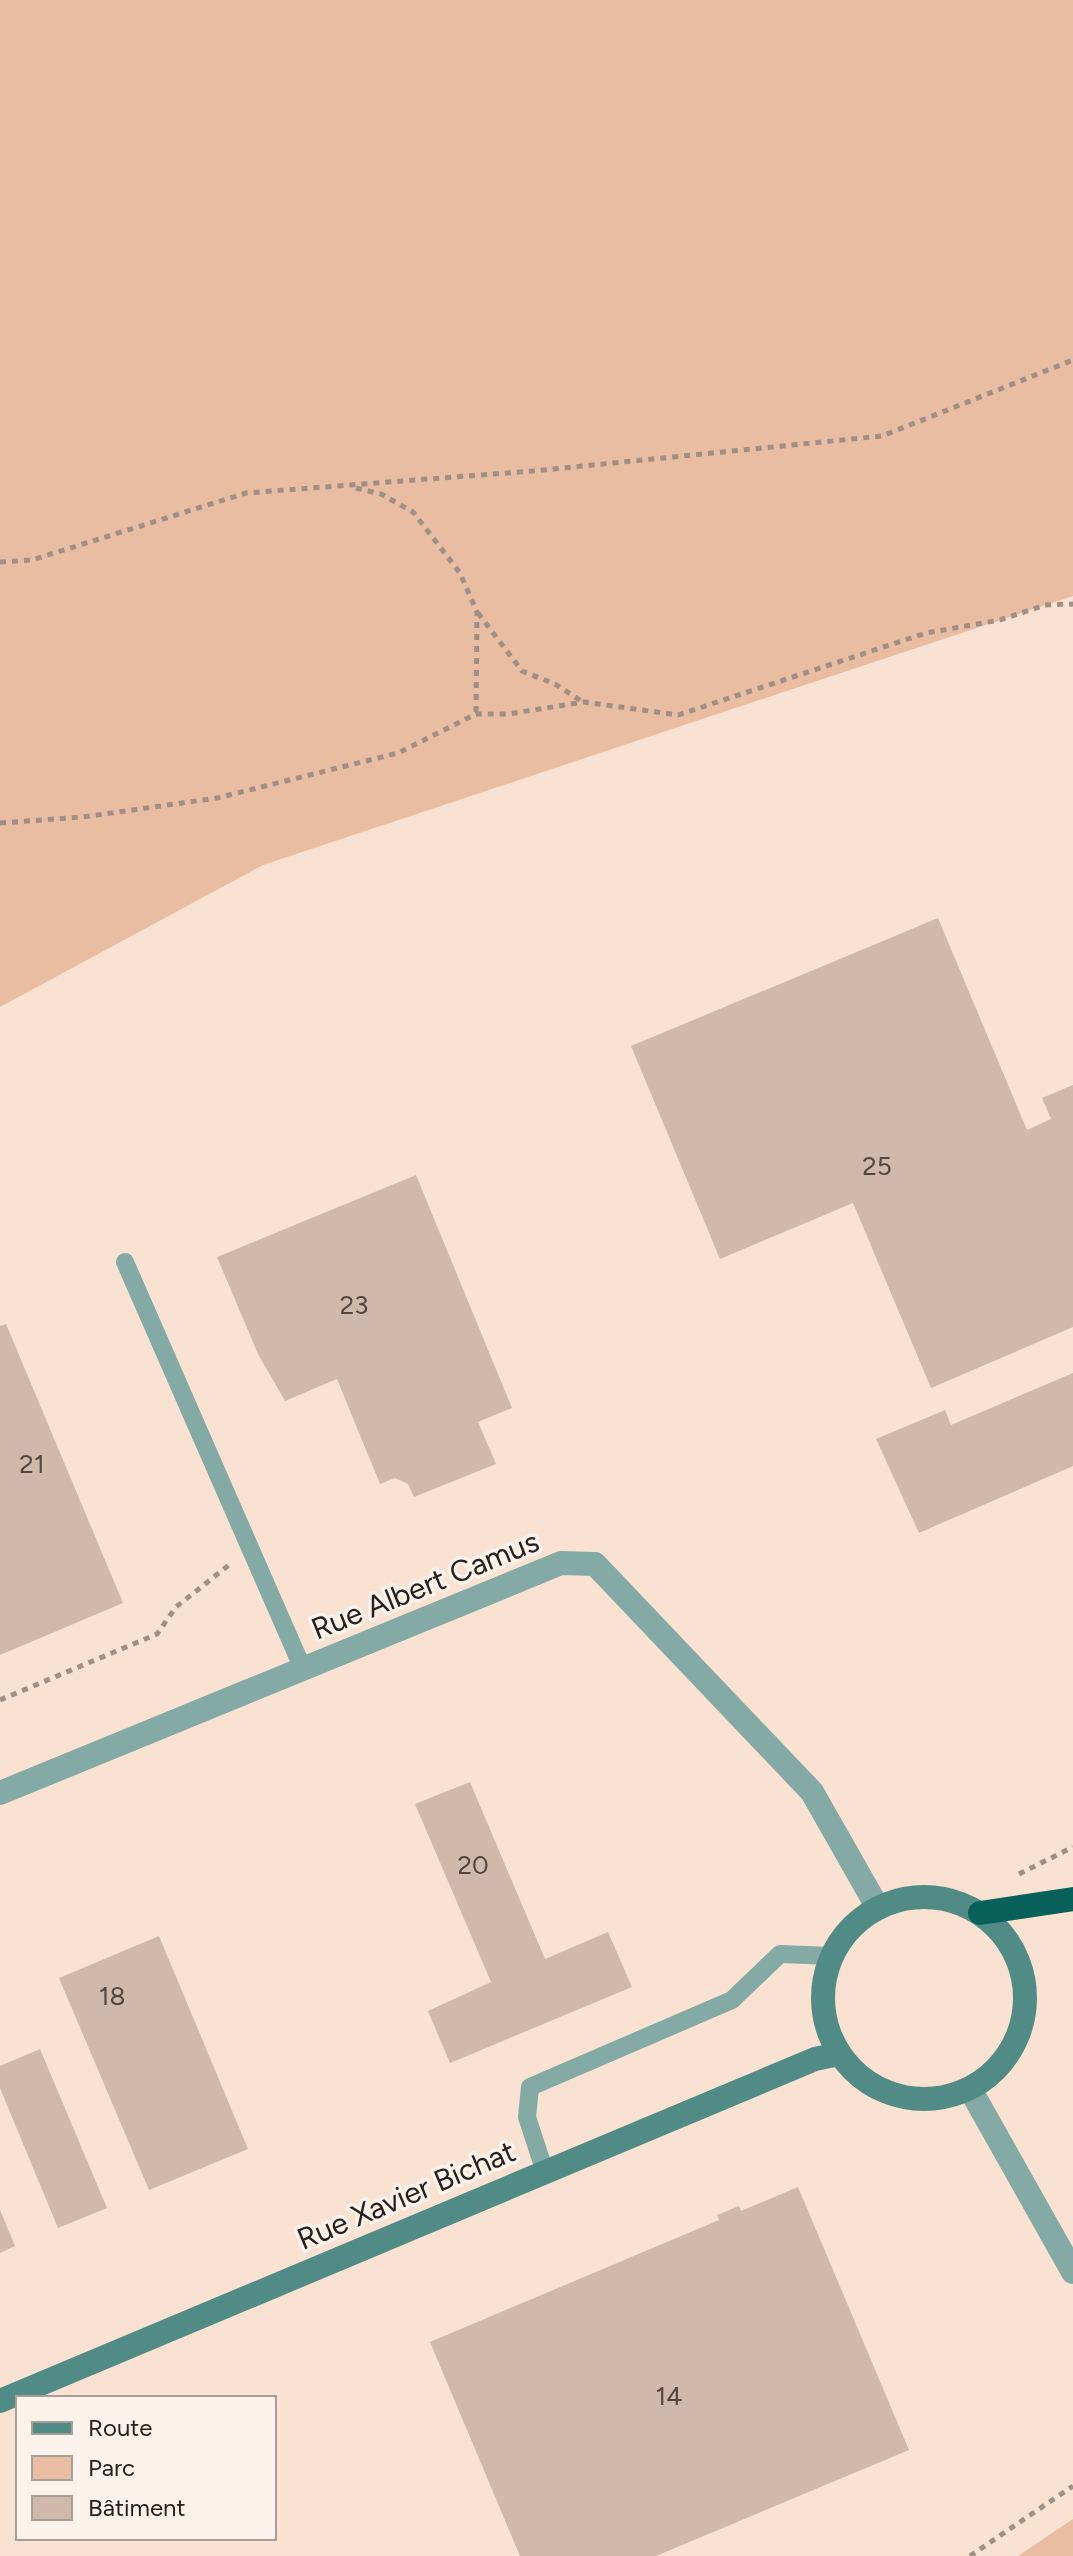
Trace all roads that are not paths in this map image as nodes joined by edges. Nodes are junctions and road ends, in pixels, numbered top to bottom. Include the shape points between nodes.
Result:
1 (125, 1262) dead end
2 (303, 1669) junction
3 (0, 1793) edge
4 (1073, 1899) edge
5 (878, 1908) junction
6 (980, 1913) junction
7 (832, 1956) junction
8 (839, 2054) junction
9 (970, 2089) junction
10 (545, 2172) junction
11 (1073, 2272) edge
12 (0, 2401) edge

1 - 2 lane
2 - 3 street, Rue Albert Camus
2 - 5 street, Rue Albert Camus via 561,1563 595,1564 812,1792
4 - 6 highway
5 - 6 main road via 905,1898 933,1896
5 - 7 main road via 851,1928
6 - 9 main road via 1006,1937 1022,1969 1026,2004 1018,2038 999,2068
7 - 8 main road via 823,2000 825,2022
7 - 10 lane via 780,1954 732,2000 530,2087 527,2117
8 - 9 main road via 864,2080 898,2096 934,2099
8 - 10 main road, Rue Xavier Bichat via 815,2059
9 - 11 street
10 - 12 main road, Rue Xavier Bichat

